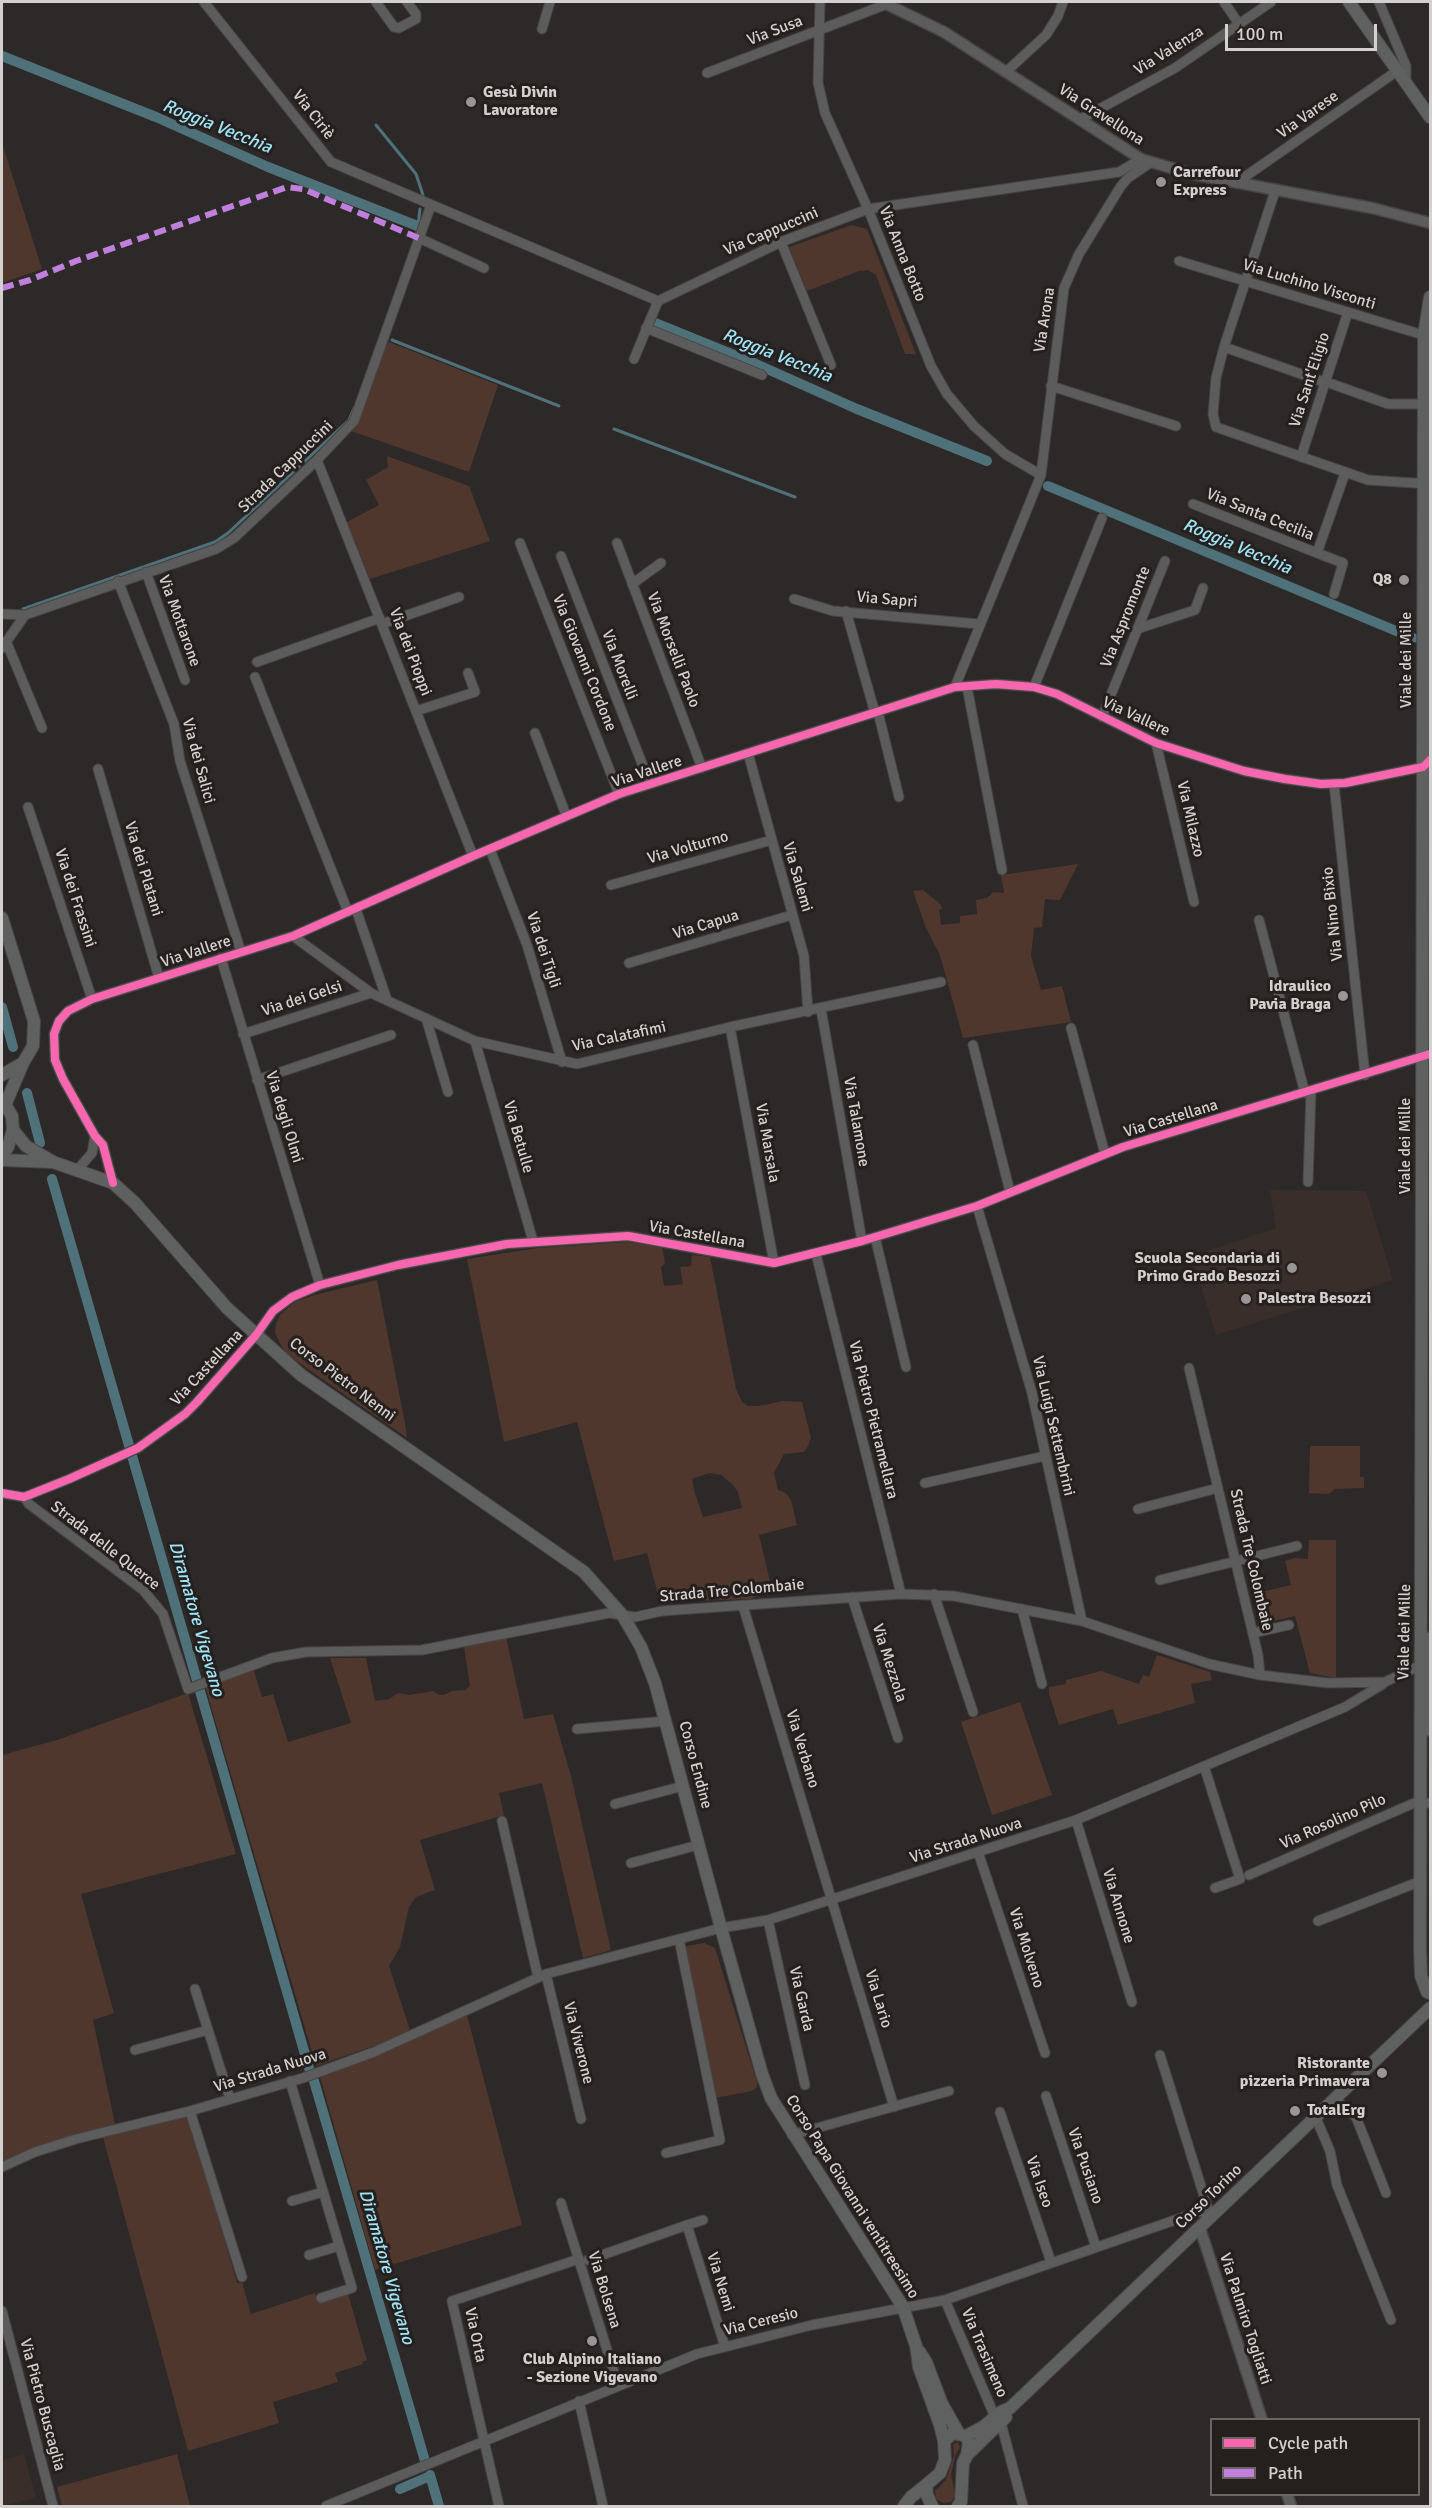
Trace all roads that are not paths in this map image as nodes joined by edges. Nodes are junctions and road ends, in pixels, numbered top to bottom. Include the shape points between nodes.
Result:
1 (204, 2) edge
2 (376, 2) edge
3 (407, 2) edge
4 (550, 2) edge
5 (820, 2) edge
6 (1063, 2) edge
7 (1224, 2) edge
8 (1271, 2) edge
9 (1349, 2) edge
10 (1378, 2) edge
11 (885, 3) edge
12 (1239, 24) junction
13 (542, 29) dead end
14 (819, 30) junction
15 (1007, 71) junction
16 (1397, 71) junction
17 (707, 73) dead end
18 (1406, 84) junction
19 (1426, 102) edge
20 (1431, 117) edge
21 (1079, 120) junction
22 (1146, 161) junction
23 (1236, 183) junction
24 (1275, 191) junction
25 (431, 205) junction
26 (868, 209) junction
27 (1431, 223) edge
28 (421, 239) junction
29 (782, 242) junction
30 (1179, 261) dead end
31 (484, 268) dead end
32 (1246, 282) junction
33 (1431, 297) edge
34 (658, 301) junction
35 (1348, 312) junction
36 (646, 328) junction
37 (1427, 336) edge
38 (1224, 347) junction
39 (633, 359) dead end
40 (831, 365) dead end
41 (762, 375) dead end
42 (1328, 383) junction
43 (1051, 386) junction
44 (1424, 404) junction
45 (1176, 426) dead end
46 (1301, 457) junction
47 (318, 460) junction
48 (1345, 473) junction
49 (1041, 475) junction
50 (1427, 484) edge
51 (1193, 504) dead end
52 (1102, 518) dead end
53 (520, 543) dead end
54 (617, 543) dead end
55 (1317, 553) junction
56 (561, 556) dead end
57 (1165, 561) dead end
58 (661, 563) dead end
59 (146, 572) junction
60 (118, 581) junction
61 (632, 584) junction
62 (1203, 588) dead end
63 (1334, 594) dead end
64 (459, 597) dead end
65 (794, 599) dead end
66 (846, 611) junction
67 (2, 614) edge
68 (26, 615) junction
69 (381, 621) junction
70 (979, 624) junction
71 (1137, 629) junction
72 (1425, 636) edge
73 (4, 644) edge
74 (258, 662) dead end
75 (468, 673) dead end
76 (255, 676) dead end
77 (184, 680) dead end
78 (955, 687) junction
79 (967, 687) junction
80 (1034, 687) junction
81 (416, 711) junction
82 (876, 712) junction
83 (1102, 717) junction
84 (42, 729) dead end
85 (535, 733) dead end
86 (1156, 743) junction
87 (748, 753) junction
88 (1427, 764) edge
89 (702, 768) junction
90 (98, 770) dead end
91 (650, 784) junction
92 (1334, 784) junction
93 (619, 794) junction
94 (899, 797) dead end
95 (28, 807) dead end
96 (566, 815) junction
97 (772, 840) junction
98 (490, 849) junction
99 (473, 856) junction
100 (1002, 870) dead end
101 (612, 885) dead end
102 (1194, 902) dead end
103 (352, 910) junction
104 (792, 915) junction
105 (2, 918) edge
106 (1259, 921) dead end
107 (293, 936) junction
108 (241, 952) junction
109 (221, 958) junction
110 (629, 963) dead end
111 (159, 978) junction
112 (940, 982) dead end
113 (370, 993) junction
114 (92, 999) junction
115 (387, 1000) junction
116 (820, 1009) junction
117 (808, 1012) junction
118 (426, 1018) junction
119 (730, 1028) junction
120 (1071, 1028) dead end
121 (243, 1034) junction
122 (391, 1035) dead end
123 (475, 1041) junction
124 (973, 1045) dead end
125 (1426, 1055) edge
126 (562, 1062) junction
127 (23, 1063) junction
128 (2, 1075) edge
129 (1365, 1075) junction
130 (257, 1080) junction
131 (448, 1092) dead end
132 (1308, 1092) junction
133 (4, 1100) edge
134 (13, 1130) junction
135 (95, 1136) junction
136 (1105, 1154) junction
137 (2, 1155) edge
138 (2, 1160) edge
139 (53, 1162) junction
140 (78, 1169) junction
141 (1308, 1182) dead end
142 (113, 1183) junction
143 (1010, 1192) junction
144 (977, 1206) junction
145 (875, 1237) junction
146 (862, 1240) junction
147 (533, 1241) junction
148 (816, 1254) junction
149 (774, 1263) junction
150 (320, 1285) junction
151 (256, 1335) junction
152 (906, 1366) dead end
153 (1189, 1368) dead end
154 (1045, 1456) junction
155 (925, 1483) dead end
156 (1218, 1488) junction
157 (5, 1494) dead end
158 (24, 1497) junction
159 (1138, 1509) dead end
160 (1297, 1546) dead end
161 (1236, 1561) junction
162 (1160, 1580) dead end
163 (901, 1594) junction
164 (934, 1594) junction
165 (852, 1597) junction
166 (743, 1606) junction
167 (1022, 1609) junction
168 (623, 1616) junction
169 (1082, 1621) junction
170 (1289, 1625) dead end
171 (1253, 1633) junction
172 (1431, 1638) edge
173 (1427, 1661) edge
174 (1260, 1675) junction
175 (1385, 1682) junction
176 (1042, 1684) dead end
177 (191, 1688) joint
178 (973, 1712) dead end
179 (666, 1721) junction
180 (577, 1729) dead end
181 (1431, 1730) edge
182 (898, 1738) dead end
183 (1204, 1766) junction
184 (683, 1786) junction
185 (1426, 1803) edge
186 (615, 1804) dead end
187 (1076, 1820) junction
188 (501, 1821) dead end
189 (698, 1845) junction
190 (978, 1852) junction
191 (631, 1863) dead end
192 (1249, 1875) dead end
193 (1421, 1881) junction
194 (1215, 1888) dead end
195 (832, 1900) junction
196 (768, 1920) junction
197 (1318, 1922) dead end
198 (721, 1928) junction
199 (679, 1939) junction
200 (542, 1976) junction
201 (195, 1989) dead end
202 (1431, 1993) edge
203 (1132, 2002) dead end
204 (1431, 2008) edge
205 (208, 2030) junction
206 (135, 2050) dead end
207 (1045, 2053) dead end
208 (1161, 2055) dead end
209 (290, 2081) junction
210 (805, 2085) dead end
211 (949, 2091) dead end
212 (1046, 2096) dead end
213 (230, 2099) junction
214 (1335, 2099) junction
215 (894, 2106) junction
216 (190, 2111) junction
217 (1000, 2112) dead end
218 (1316, 2118) junction
219 (581, 2119) dead end
220 (792, 2135) junction
221 (666, 2153) dead end
222 (2, 2167) edge
223 (323, 2192) junction
224 (1386, 2193) dead end
225 (292, 2201) dead end
226 (561, 2203) dead end
227 (1213, 2212) junction
228 (703, 2220) dead end
229 (687, 2225) junction
230 (1200, 2228) junction
231 (339, 2246) junction
232 (1096, 2247) junction
233 (309, 2255) dead end
234 (584, 2260) junction
235 (1051, 2262) junction
236 (242, 2277) dead end
237 (321, 2298) dead end
238 (945, 2300) junction
239 (903, 2307) junction
240 (2, 2311) edge
241 (1390, 2320) dead end
242 (916, 2346) junction
243 (725, 2347) junction
244 (618, 2385) junction
245 (579, 2401) junction
246 (1261, 2418) edge
247 (998, 2420) junction
248 (963, 2435) junction
249 (944, 2441) junction
250 (482, 2442) junction
251 (967, 2455) junction
252 (926, 2485) junction
253 (960, 2505) edge
254 (53, 2506) edge
255 (326, 2506) edge
256 (499, 2506) edge
257 (603, 2506) edge
258 (904, 2506) edge
259 (932, 2506) edge
260 (1023, 2506) edge

1 - 25 street, Via Ciriè via 331,162
2 - 3 street via 394,27 399,28 416,19
4 - 13 street
5 - 14 street, Via Anna Botto
6 - 15 street via 1046,35
7 - 12 street
8 - 12 street, Via Valenza
9 - 16 main road
10 - 18 street via 1406,66
11 - 14 street, Via Susa
11 - 15 street, Via Gravellona via 944,32
12 - 21 street, Via Valenza via 1174,68
14 - 17 street, Via Susa
14 - 26 street, Via Anna Botto via 820,94
15 - 21 street, Via Gravellona
16 - 18 main road
16 - 23 street, Via Varese
18 - 19 main road
19 - 20 main road
21 - 22 street, Via Gravellona
22 - 23 street, Via Gravellona
22 - 26 street, Via Cappuccini via 1119,172
22 - 43 street, Via Arona via 1121,186 1079,254 1064,288
23 - 24 street, Via Gravellona
24 - 27 street, Via Gravellona
24 - 32 street
25 - 28 street, Strada Cappuccini
25 - 34 street
26 - 29 street, Via Cappuccini
26 - 49 street, Via Anna Botto via 947,394 1005,454
28 - 31 street
28 - 47 street, Strada Cappuccini via 354,421
29 - 34 street, Via Cappuccini
29 - 40 street
30 - 32 street, Via Luchino Visconti
32 - 35 street, Via Luchino Visconti
32 - 38 street
33 - 37 main road, Viale dei Mille
34 - 36 street
35 - 37 street, Via Luchino Visconti
35 - 42 street, Via Sant'Eligio
36 - 39 street
36 - 41 street
37 - 44 main road, Viale dei Mille
38 - 42 street
38 - 46 street via 1216,378 1216,427
42 - 44 street via 1388,404
42 - 46 street, Via Sant'Eligio
43 - 45 street
43 - 49 street, Via Arona
44 - 50 main road, Viale dei Mille
46 - 48 street
47 - 59 street, Strada Cappuccini via 234,538 216,549
47 - 69 street, Via dei Pioppi
48 - 50 street via 1368,480
48 - 55 street, Via Santa Cecilia
49 - 70 street
50 - 72 main road, Viale dei Mille
51 - 55 street, Via Santa Cecilia
52 - 80 street
53 - 93 street, Via Giovanni Cordone
54 - 61 street, Via Morselli Paolo
55 - 63 street, Via Santa Cecilia via 1343,563
56 - 91 street, Via Morelli
57 - 71 street, Via Aspromonte
58 - 61 street
59 - 60 street, Strada Cappuccini
59 - 77 street, Via Mottarone
60 - 68 street, Strada Cappuccini
60 - 108 street, Via dei Salici via 174,724 180,760
61 - 89 street, Via Morselli Paolo
62 - 71 street via 1195,610
64 - 69 street
65 - 66 street, Via Sapri
66 - 70 street, Via Sapri
66 - 82 street
67 - 68 street
68 - 73 street
69 - 74 street
69 - 81 street, Via dei Pioppi
70 - 78 street
71 - 83 street, Via Aspromonte
72 - 88 main road, Viale dei Mille
73 - 84 street
75 - 81 street via 475,692
76 - 103 street
78 - 79 street, Via Vallere
78 - 82 street, Via Vallere
79 - 80 street, Via Vallere
79 - 100 street
80 - 83 street, Via Vallere
81 - 99 street, Via dei Pioppi
82 - 87 street, Via Vallere
82 - 94 street
83 - 86 street, Via Vallere
85 - 96 street
86 - 92 street, Via Vallere via 1244,771
86 - 102 street, Via Milazzo
87 - 89 street, Via Vallere
87 - 97 street, Via Salemi
88 - 92 street, Via Vallere
88 - 125 main road, Viale dei Mille
89 - 91 street, Via Vallere
90 - 111 street, Via dei Platani
91 - 93 street, Via Vallere
92 - 129 street, Via Nino Bixio
93 - 96 street, Via Vallere
95 - 114 street, Via dei Frassini
96 - 98 street, Via Vallere
97 - 101 street, Via Volturno
97 - 104 street, Via Salemi
98 - 99 street, Via Vallere
98 - 126 street, Via dei Tigli via 527,945
99 - 103 street, Via Vallere
103 - 107 street, Via Vallere
103 - 115 street
104 - 110 street, Via Capua
104 - 117 street, Via Salemi via 804,956
105 - 127 main road via 34,1021 33,1046
106 - 132 street
107 - 108 street, Via Vallere
107 - 113 street, Via Calatafimi
108 - 109 street, Via Vallere
109 - 111 street, Via Vallere
109 - 121 street, Via degli Olmi
111 - 114 street, Via Vallere
112 - 116 street, Via Calatafimi
113 - 115 street, Via Calatafimi
113 - 121 street, Via dei Gelsi
114 - 135 street, Via Vallere via 68,1011 59,1021 54,1045 63,1078
115 - 118 street, Via Calatafimi
116 - 117 street, Via Calatafimi
116 - 146 street, Via Talamone
117 - 119 street, Via Calatafimi
118 - 123 street, Via Calatafimi
118 - 131 street
119 - 126 street, Via Calatafimi via 577,1064
119 - 149 street, Via Marsala
120 - 136 street
121 - 130 street, Via degli Olmi
122 - 130 street
123 - 126 street, Via Calatafimi
123 - 147 street, Via Betulle
124 - 143 street
125 - 129 street, Via Castellana
125 - 173 main road, Viale dei Mille via 1423,1534
127 - 128 main road
127 - 133 main road
129 - 132 street, Via Castellana
130 - 150 street, Via degli Olmi
132 - 136 street, Via Castellana
132 - 141 street
133 - 134 main road via 12,1116
134 - 137 main road
134 - 139 main road, Corso Pietro Nenni via 26,1146
135 - 140 street via 92,1153
135 - 142 street, Via Vallere via 103,1145
136 - 143 street, Via Castellana
138 - 139 main road, Corso Pietro Nenni
139 - 140 main road, Corso Pietro Nenni
140 - 142 main road, Corso Pietro Nenni
142 - 151 main road, Corso Pietro Nenni
143 - 144 street, Via Castellana
144 - 145 street, Via Castellana
144 - 154 street, Via Luigi Settembrini via 1032,1393
145 - 146 street, Via Castellana
145 - 152 street
146 - 148 street, Via Castellana
147 - 149 street, Via Castellana via 628,1236
147 - 150 street, Via Castellana via 398,1265
148 - 149 street, Via Castellana
148 - 163 street, Via Pietro Pietramellara
150 - 151 street, Via Castellana via 292,1297 273,1311
151 - 158 street, Via Castellana via 185,1414 138,1448
151 - 168 main road, Corso Pietro Nenni via 301,1375 584,1572
153 - 156 street, Strada Tre Colombaie
154 - 155 street
154 - 169 street, Via Luigi Settembrini
156 - 159 street
156 - 161 street, Strada Tre Colombaie
157 - 158 street
158 - 177 street, Strada delle Querce via 150,1598 163,1614
160 - 161 street
161 - 162 street
161 - 171 street, Strada Tre Colombaie
163 - 164 street, Strada Tre Colombaie
163 - 165 street, Strada Tre Colombaie
164 - 167 street, Strada Tre Colombaie
164 - 178 street
165 - 166 street, Strada Tre Colombaie
165 - 182 street, Via Mezzola
166 - 168 street, Strada Tre Colombaie
166 - 195 street, Via Verbano
167 - 169 street, Strada Tre Colombaie
167 - 176 street
168 - 177 street, Strada Tre Colombaie via 609,1613 422,1650 306,1652 272,1658
168 - 179 main road, Corso Endine via 641,1647
169 - 174 street, Strada Tre Colombaie via 1209,1664
170 - 171 street
171 - 174 street, Strada Tre Colombaie
172 - 173 main road, Viale dei Mille
173 - 175 street, Strada Tre Colombaie
173 - 181 main road, Viale dei Mille
173 - 185 main road, Viale dei Mille
174 - 175 street, Strada Tre Colombaie via 1328,1683
175 - 183 street, Via Strada Nuova via 1345,1707
179 - 180 street
179 - 184 main road, Corso Endine
183 - 187 street, Via Strada Nuova
183 - 194 street via 1240,1879
184 - 186 street
184 - 189 main road, Corso Endine
185 - 192 street, Via Rosolino Pilo via 1414,1803
185 - 193 main road, Viale dei Mille
187 - 190 street, Via Strada Nuova
187 - 203 street, Via Annone
188 - 200 street
189 - 191 street
189 - 198 main road, Corso Endine
190 - 195 street, Via Strada Nuova
190 - 207 street, Via Molveno
193 - 197 street
193 - 202 main road, Viale dei Mille via 1421,1976
195 - 196 street, Via Strada Nuova
195 - 215 street, Via Lario
196 - 198 street, Via Strada Nuova
196 - 210 street, Via Garda
198 - 199 street, Via Strada Nuova
198 - 220 main road, Corso Papa Giovanni ventitreesimo via 762,2074
199 - 200 street, Via Strada Nuova
199 - 221 street via 720,2140
200 - 209 street, Via Strada Nuova via 374,2052
200 - 219 street, Via Viverone
201 - 205 street
204 - 214 main road, Corso Torino
205 - 206 street
205 - 213 street
208 - 227 street
209 - 213 street, Via Strada Nuova
209 - 223 street
211 - 215 street
212 - 232 street, Via Pusiano
213 - 216 street, Via Strada Nuova
214 - 218 main road, Corso Torino
214 - 224 street via 1356,2118
215 - 220 street
216 - 222 street, Via Strada Nuova via 76,2139
216 - 236 street
217 - 235 street, Via Iseo
218 - 227 main road, Corso Torino
218 - 241 street via 1330,2151 1337,2186
220 - 239 main road, Corso Papa Giovanni ventitreesimo
223 - 225 street
223 - 231 street
226 - 234 street, Via Bolsena
227 - 230 main road, Corso Torino
227 - 232 street, Via Ceresio via 1198,2212
228 - 229 street
229 - 234 street
229 - 243 street, Via Nemi
230 - 246 street, Via Palmiro Togliatti
230 - 247 main road, Corso Torino
231 - 233 street
231 - 237 street via 352,2288
232 - 235 street, Via Ceresio
234 - 244 street, Via Bolsena
234 - 250 street, Via Orta via 452,2301
235 - 238 street, Via Ceresio
238 - 239 street, Via Ceresio
238 - 247 street, Via Trasimeno
239 - 242 main road, Corso Papa Giovanni ventitreesimo
239 - 243 street, Via Ceresio
240 - 254 street, Via Pietro Buscaglia
242 - 248 main road, Corso Papa Giovanni ventitreesimo via 949,2418
242 - 249 main road, Corso Papa Giovanni ventitreesimo via 919,2367
243 - 244 street, Via Ceresio
244 - 245 street, Via Ceresio
245 - 250 street, Via Ceresio
245 - 257 street
247 - 248 main road, Corso Torino
247 - 251 main road, Corso Torino
247 - 260 street, Via Trasimeno
248 - 249 main road, Corso Torino via 950,2435
248 - 251 main road via 969,2444
249 - 252 main road via 944,2465
250 - 255 street, Via Ceresio
250 - 256 street, Via Orta
251 - 253 main road via 961,2476
252 - 258 main road
252 - 259 main road

